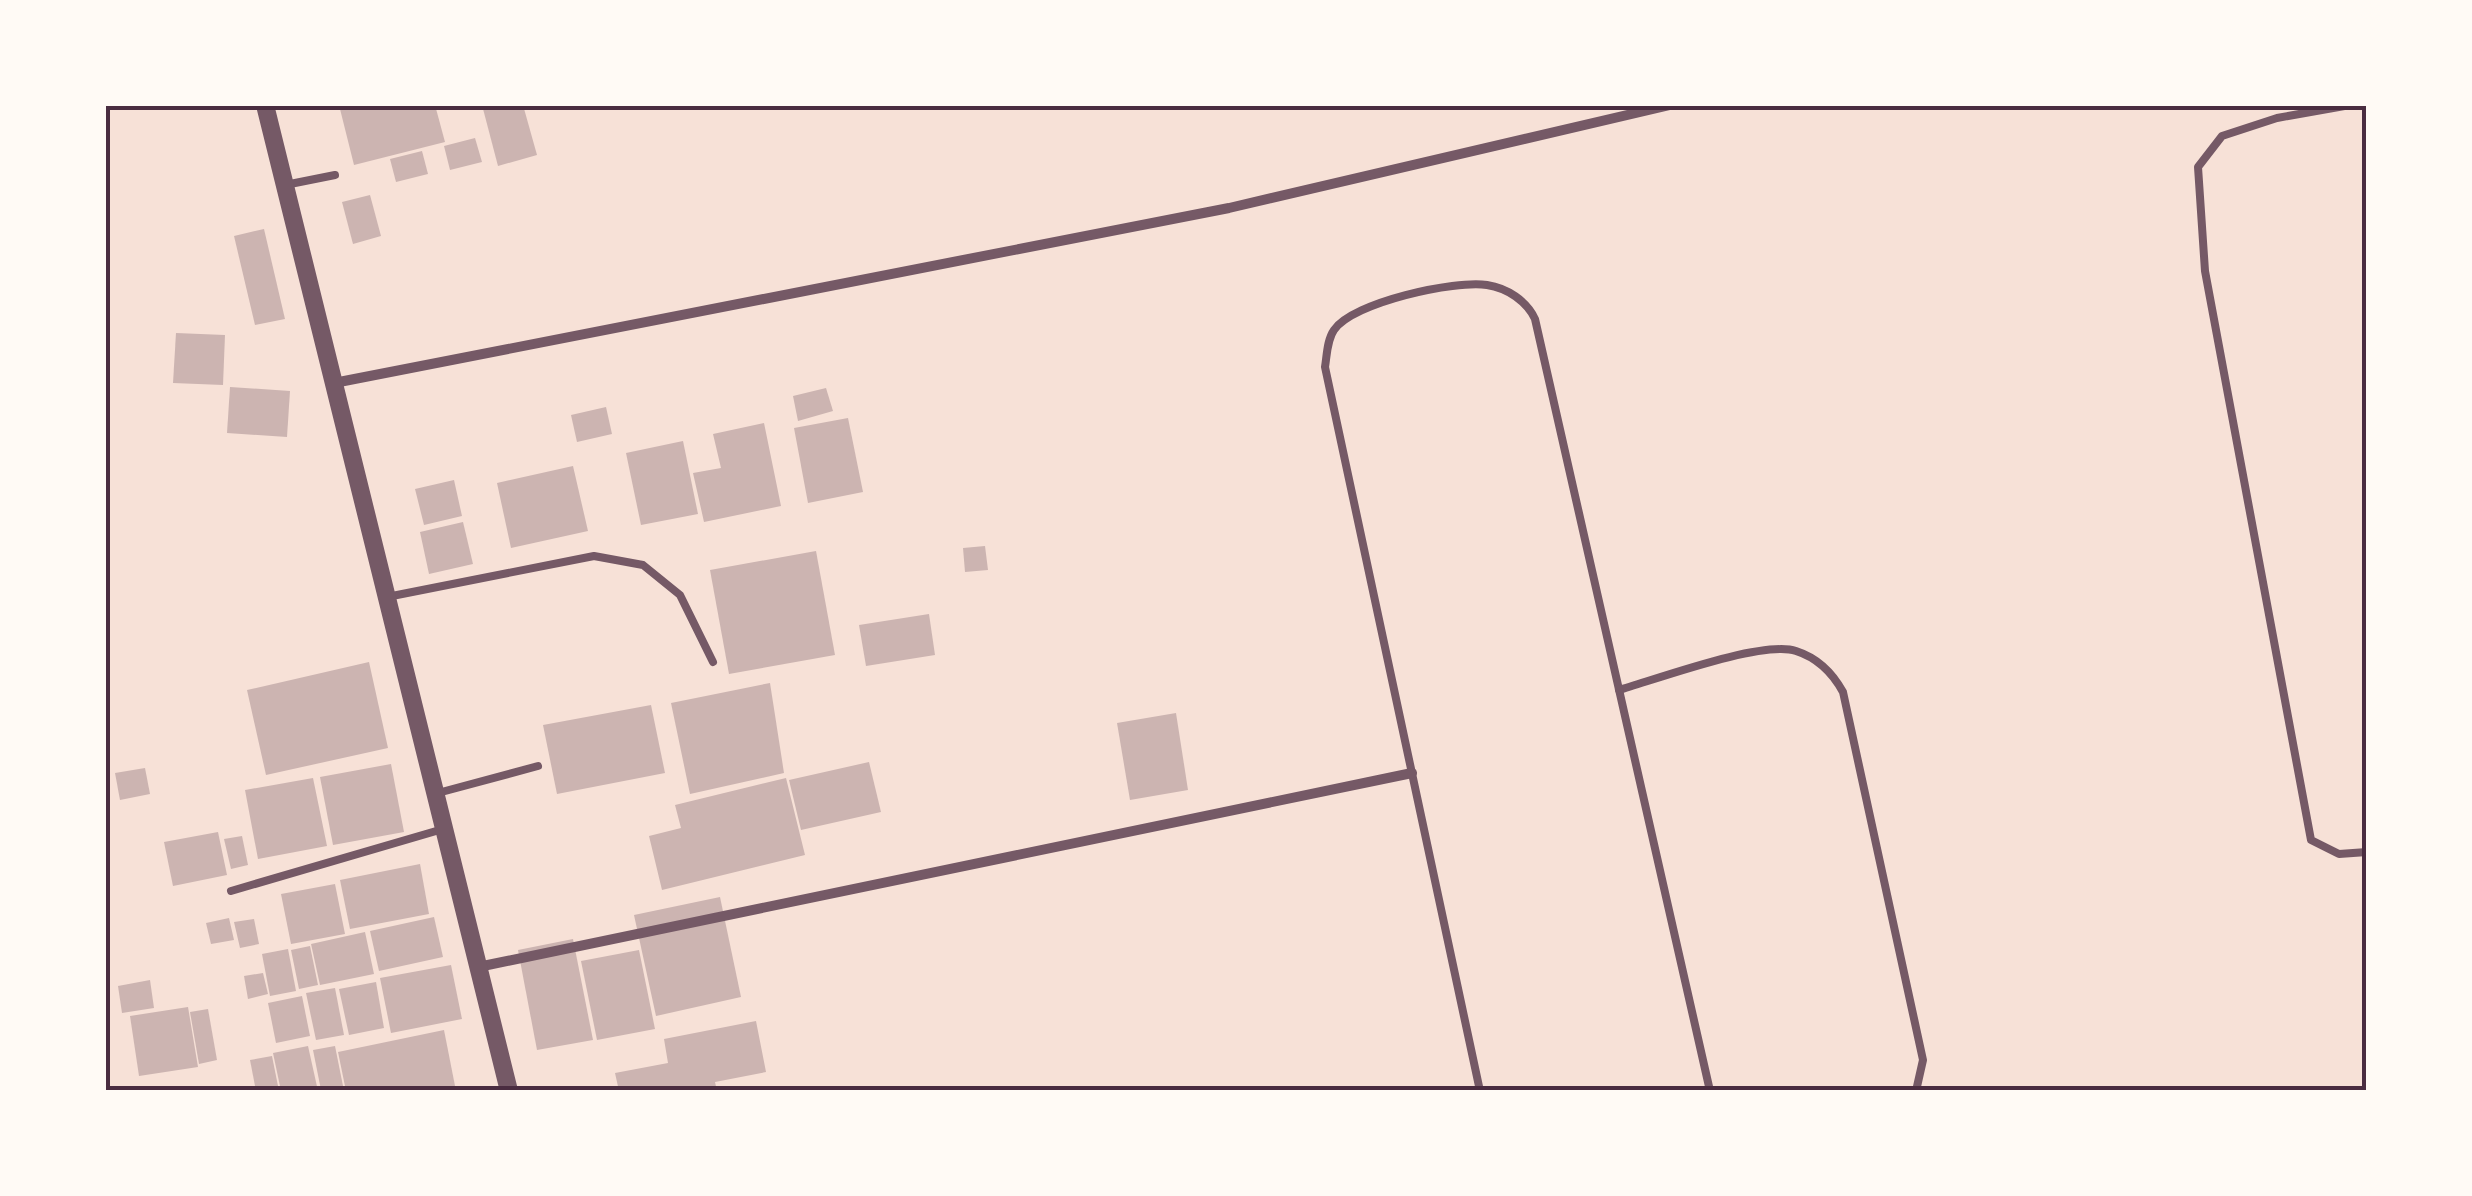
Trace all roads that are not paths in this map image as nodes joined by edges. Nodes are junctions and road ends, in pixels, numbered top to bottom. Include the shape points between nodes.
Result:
1 (265, 105) edge
2 (1670, 105) edge
3 (2350, 105) edge
4 (336, 175) dead end
5 (285, 185) junction
6 (334, 383) junction
7 (386, 597) junction
8 (714, 662) dead end
9 (1619, 690) junction
10 (538, 766) dead end
11 (1412, 773) junction
12 (434, 794) junction
13 (443, 830) junction
14 (2367, 852) edge
15 (230, 891) dead end
16 (477, 967) junction
17 (509, 1091) edge
18 (1480, 1091) edge
19 (1710, 1091) edge
20 (1916, 1091) edge

1 - 5 street
2 - 6 street via 1230,208
3 - 14 lane via 2222,136 2198,167 2205,271 2311,840 2339,854
4 - 5 lane
5 - 6 street
6 - 7 street
7 - 8 lane via 594,556 642,565 680,594
7 - 12 street
9 - 11 lane via 1529,306 1492,286 1467,283 1370,306 1334,330 1325,367
9 - 19 lane
9 - 20 lane via 1765,649 1796,651 1834,676 1843,692 1924,1060
10 - 12 lane
11 - 16 street
11 - 18 lane
12 - 13 street
13 - 15 lane
13 - 16 street
16 - 17 street

